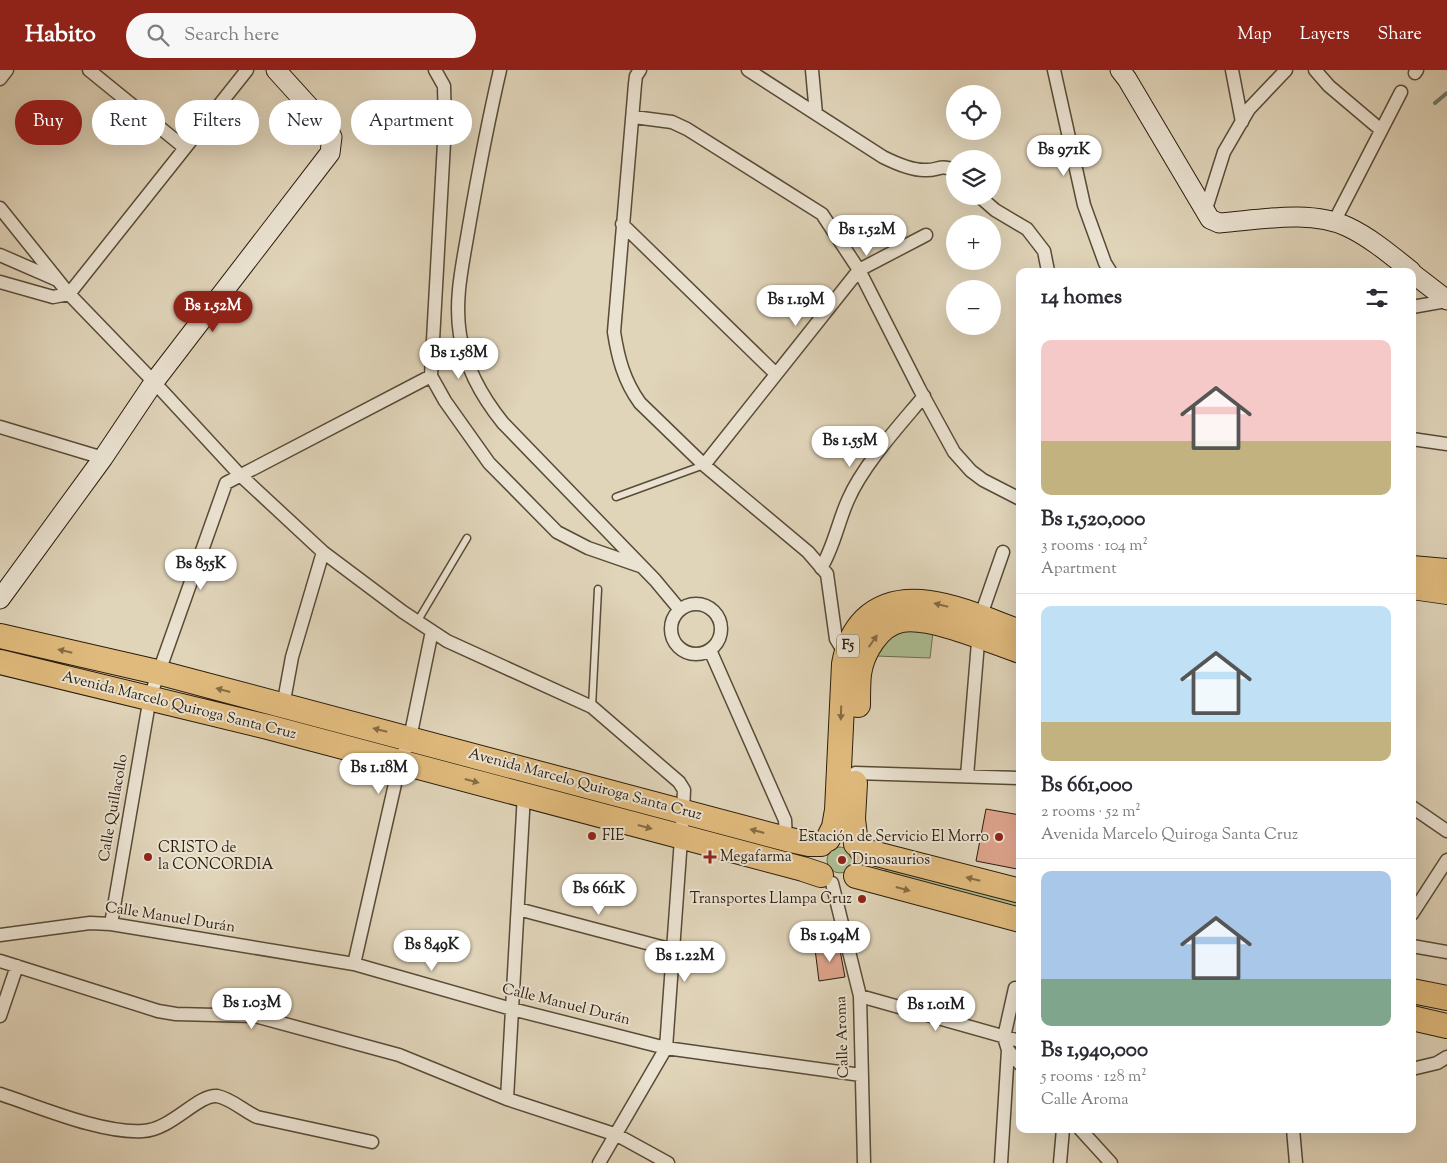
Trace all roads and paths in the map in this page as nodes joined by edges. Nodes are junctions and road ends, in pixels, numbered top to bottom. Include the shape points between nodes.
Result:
1 (7, 70) edge
2 (89, 70) edge
3 (247, 70) edge
4 (276, 70) edge
5 (435, 70) edge
6 (500, 70) edge
7 (640, 70) edge
8 (748, 70) edge
9 (812, 70) edge
10 (1054, 70) edge
11 (1120, 70) edge
12 (1232, 70) edge
13 (1286, 70) edge
14 (1315, 70) edge
15 (0, 80) edge
16 (1401, 92) dead end
17 (816, 114) junction
18 (634, 117) junction
19 (1242, 122) junction
20 (1381, 130) junction
21 (185, 148) junction
22 (946, 167) edge
23 (989, 205) edge
24 (0, 208) edge
25 (1205, 212) junction
26 (1334, 222) junction
27 (622, 224) junction
28 (926, 235) dead end
29 (0, 255) edge
30 (1047, 268) edge
31 (1108, 268) edge
32 (1407, 268) edge
33 (859, 270) junction
34 (1416, 275) edge
35 (57, 280) junction
36 (0, 282) edge
37 (69, 294) junction
38 (1447, 301) edge
39 (1416, 305) edge
40 (776, 374) junction
41 (430, 376) junction
42 (154, 382) junction
43 (924, 396) junction
44 (0, 427) edge
45 (1416, 440) edge
46 (1447, 444) edge
47 (103, 458) junction
48 (704, 465) junction
49 (239, 474) junction
50 (616, 497) dead end
51 (1016, 497) edge
52 (467, 538) dead end
53 (324, 552) junction
54 (1003, 552) dead end
55 (642, 566) junction
56 (821, 568) junction
57 (1416, 568) edge
58 (1447, 571) edge
59 (1416, 588) edge
60 (598, 589) dead end
61 (1447, 592) edge
62 (0, 599) edge
63 (680, 610) junction
64 (417, 622) junction
65 (979, 627) junction
66 (432, 632) junction
67 (1016, 632) edge
68 (0, 636) edge
69 (1016, 649) edge
70 (710, 650) junction
71 (0, 662) edge
72 (849, 667) junction
73 (158, 672) junction
74 (150, 698) junction
75 (284, 706) junction
76 (592, 707) junction
77 (410, 738) junction
78 (400, 762) junction
79 (855, 773) junction
80 (967, 776) junction
81 (1016, 778) edge
82 (524, 794) junction
83 (1416, 810) edge
84 (683, 811) junction
85 (1447, 831) edge
86 (682, 837) junction
87 (786, 839) junction
88 (824, 842) junction
89 (858, 847) junction
90 (1447, 860) edge
91 (856, 876) junction
92 (827, 879) junction
93 (1016, 890) edge
94 (1416, 908) edge
95 (518, 909) junction
96 (1016, 919) edge
97 (111, 924) junction
98 (0, 935) edge
99 (1416, 947) edge
100 (673, 950) junction
101 (1447, 952) edge
102 (0, 961) edge
103 (354, 964) junction
104 (18, 966) junction
105 (1016, 988) dead end
106 (1416, 992) edge
107 (860, 996) junction
108 (1447, 998) edge
109 (512, 1009) junction
110 (0, 1016) edge
111 (1416, 1019) edge
112 (1447, 1026) edge
113 (1004, 1037) junction
114 (1016, 1040) edge
115 (666, 1048) junction
116 (1008, 1050) junction
117 (1447, 1058) edge
118 (1016, 1059) edge
119 (1416, 1068) edge
120 (861, 1075) junction
121 (0, 1094) edge
122 (507, 1099) junction
123 (1063, 1133) edge
124 (1084, 1133) edge
125 (1293, 1133) edge
126 (617, 1135) junction
127 (372, 1142) dead end
128 (600, 1163) edge
129 (668, 1163) edge
130 (864, 1163) edge
131 (1001, 1163) edge
132 (1060, 1163) edge
133 (1111, 1163) edge
134 (1296, 1163) edge

1 - 15 street
2 - 21 street
3 - 21 street
4 - 42 street via 324,123 332,137 330,153
5 - 41 street via 444,86 445,125
6 - 55 street via 457,298 460,336 484,400
7 - 18 street via 636,76
8 - 17 street
9 - 17 street
10 - 31 street via 1084,205
11 - 25 street
12 - 19 street
13 - 19 street via 1249,109
14 - 20 street
16 - 20 street
17 - 22 street via 883,157 902,165 924,170
18 - 27 street
18 - 33 street via 672,122 687,129 822,214
19 - 25 street via 1224,152
20 - 26 street
21 - 37 street
23 - 30 street via 1027,230 1044,251
24 - 35 street
25 - 26 street via 1219,223 1309,216
26 - 32 street via 1375,242
27 - 40 street
27 - 48 street via 614,332 618,360 640,403
28 - 33 street
29 - 35 street
33 - 40 street
33 - 43 street
34 - 38 street
35 - 37 street
36 - 37 street via 53,298
37 - 42 street
38 - 39 street
40 - 48 street
41 - 49 street
41 - 55 street via 489,463 557,532 588,548
42 - 47 street
42 - 49 street
43 - 51 street via 954,452 971,471
43 - 56 street via 864,473 848,499 830,554
44 - 47 street
45 - 46 street
47 - 62 street
48 - 50 lane
48 - 56 street via 808,552
49 - 53 street
49 - 73 street, Calle Quillacollo via 226,483
52 - 64 lane
53 - 64 street
53 - 75 street via 292,657
54 - 65 street
55 - 63 street
56 - 72 street via 827,574 836,639
57 - 58 highway
59 - 61 highway
60 - 76 lane
63 - 70 street via 671,624 673,640 685,652 694,654
63 - 70 street via 694,604 703,605 716,614 719,637
64 - 66 street
65 - 67 highway, F5
65 - 69 highway, F5
65 - 72 highway, F5 via 901,620 885,628 875,638 863,660
65 - 80 street
66 - 76 street
66 - 77 street
73 -> 68 highway, Avenida Marcelo Quiroga Santa Cruz
70 - 87 street via 785,820
71 - 74 highway, Avenida Marcelo Quiroga Santa Cruz
72 - 79 highway, F5
72 -> 88 highway, F5 via 837,810 834,828
73 - 74 street, Calle Quillacollo
75 -> 73 highway, Avenida Marcelo Quiroga Santa Cruz
74 - 78 highway, Avenida Marcelo Quiroga Santa Cruz
74 - 97 street, Calle Quillacollo
77 -> 75 highway, Avenida Marcelo Quiroga Santa Cruz
76 - 84 street via 679,782 684,790
77 - 78 street
77 - 84 highway, Avenida Marcelo Quiroga Santa Cruz
78 -> 82 highway, Avenida Marcelo Quiroga Santa Cruz
78 - 103 street
79 - 80 street
79 - 89 highway, F5 via 853,819
80 - 81 street
82 -> 86 highway, Avenida Marcelo Quiroga Santa Cruz
82 - 95 street
83 - 85 street
84 - 86 street
87 -> 84 highway, Avenida Marcelo Quiroga Santa Cruz
86 - 92 highway, Avenida Marcelo Quiroga Santa Cruz via 803,869
86 - 100 street
87 - 88 highway, Avenida Marcelo Quiroga Santa Cruz via 809,844
88 - 89 highway via 843,836
88 - 92 highway, F5 via 815,863
89 - 91 highway, F5 via 862,864
93 -> 89 highway
90 - 94 street
91 - 92 highway via 845,882
91 -> 96 highway
92 - 107 street, Calle Aroma
95 - 100 street
95 - 109 street
97 - 98 street, Calle Manuel Durán via 90,923
97 - 103 street, Calle Manuel Durán
99 - 101 street
100 - 115 street
102 - 104 street
103 - 109 street, Calle Manuel Durán
104 - 110 street
104 - 122 street via 158,1011 255,1016 359,1043 399,1055
105 - 113 street
106 - 108 highway
107 - 113 street
107 - 120 street, Calle Aroma
109 - 115 street, Calle Manuel Durán
109 - 122 street
111 - 112 highway
113 - 114 street
113 - 116 street
115 - 120 street, Calle Manuel Durán
115 - 126 street
116 - 118 street
116 - 131 street
117 - 119 street
120 - 130 street, Calle Aroma
121 - 127 street via 109,1129 144,1132 162,1127 204,1097 217,1096 257,1117
122 - 126 street
123 - 132 street
124 - 133 street
125 - 134 street
126 - 128 street
126 - 129 street

